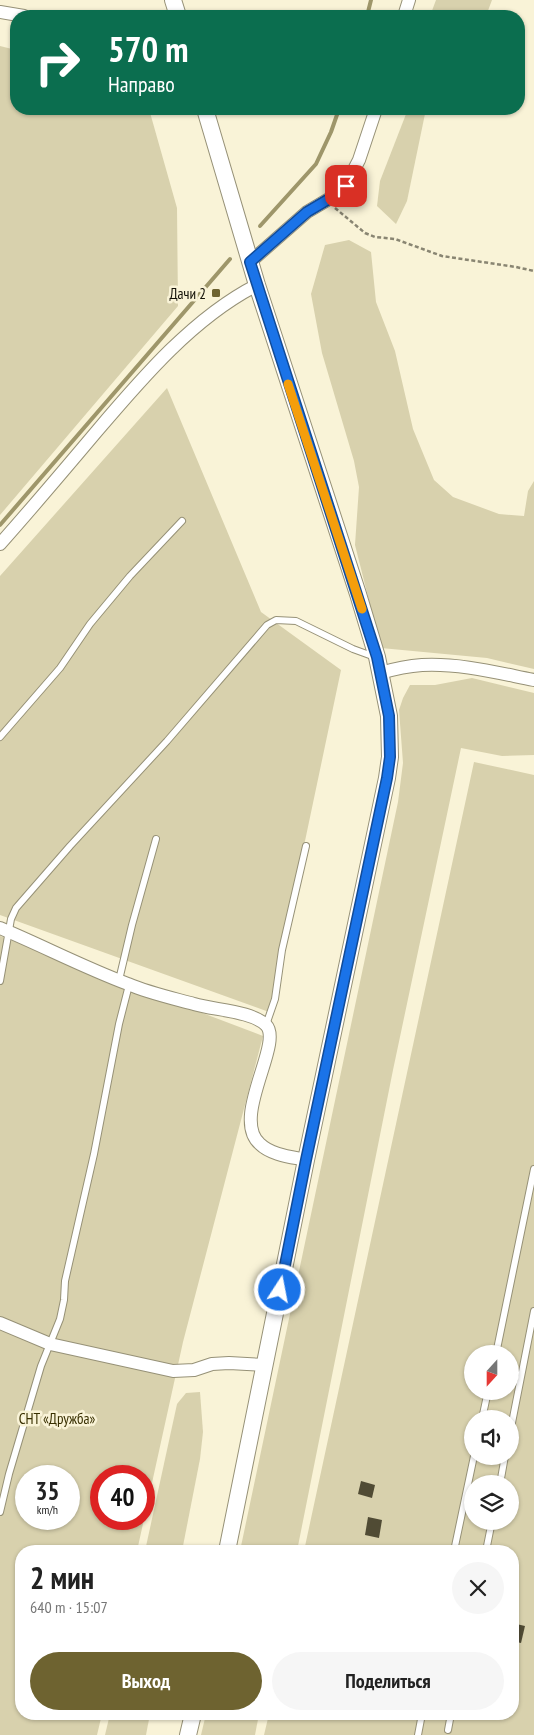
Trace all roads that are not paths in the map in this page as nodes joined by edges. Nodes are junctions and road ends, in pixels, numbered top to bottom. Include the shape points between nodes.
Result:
1 (206, 115) edge
2 (374, 115) edge
3 (250, 262) junction
4 (257, 285) junction
5 (182, 521) dead end
6 (0, 544) edge
7 (379, 665) junction
8 (534, 680) edge
9 (0, 737) edge
10 (156, 839) dead end
11 (306, 846) dead end
12 (5, 930) edge
13 (0, 981) edge
14 (124, 982) junction
15 (266, 1025) junction
16 (306, 1160) junction
17 (534, 1169) edge
18 (534, 1311) edge
19 (0, 1323) edge
20 (50, 1344) junction
21 (498, 1345) edge
22 (265, 1365) junction
23 (515, 1410) edge
24 (472, 1465) edge
25 (0, 1512) edge
26 (490, 1530) edge
27 (228, 1545) edge
28 (455, 1545) edge
29 (487, 1545) edge
30 (192, 1720) edge
31 (421, 1720) edge
32 (450, 1720) edge
33 (448, 1730) dead end
34 (188, 1735) edge
35 (418, 1735) edge

1 - 3 street
2 - 3 street via 359,160 346,186 307,212
3 - 4 street
4 - 6 street via 213,312 133,390
4 - 7 street
5 - 9 lane via 130,576 90,624 60,668
7 - 8 street via 475,668
7 - 12 lane via 296,621 276,620 267,625 16,908
7 - 16 street via 389,716 387,778
10 - 14 lane via 132,925
11 - 15 lane via 282,950 275,999
12 - 13 lane
12 - 14 street
14 - 15 street via 207,1008 243,1015
14 - 20 lane via 94,1154 65,1281 64,1300
15 - 16 street via 270,1041 255,1092 252,1128 255,1139 260,1146 271,1151
16 - 22 street
17 - 21 lane
18 - 23 lane
19 - 20 street
20 - 22 street via 173,1371 229,1362
20 - 25 lane via 8,1474
22 - 27 street
24 - 28 lane
26 - 29 lane
30 - 34 street
31 - 35 lane
32 - 33 lane

